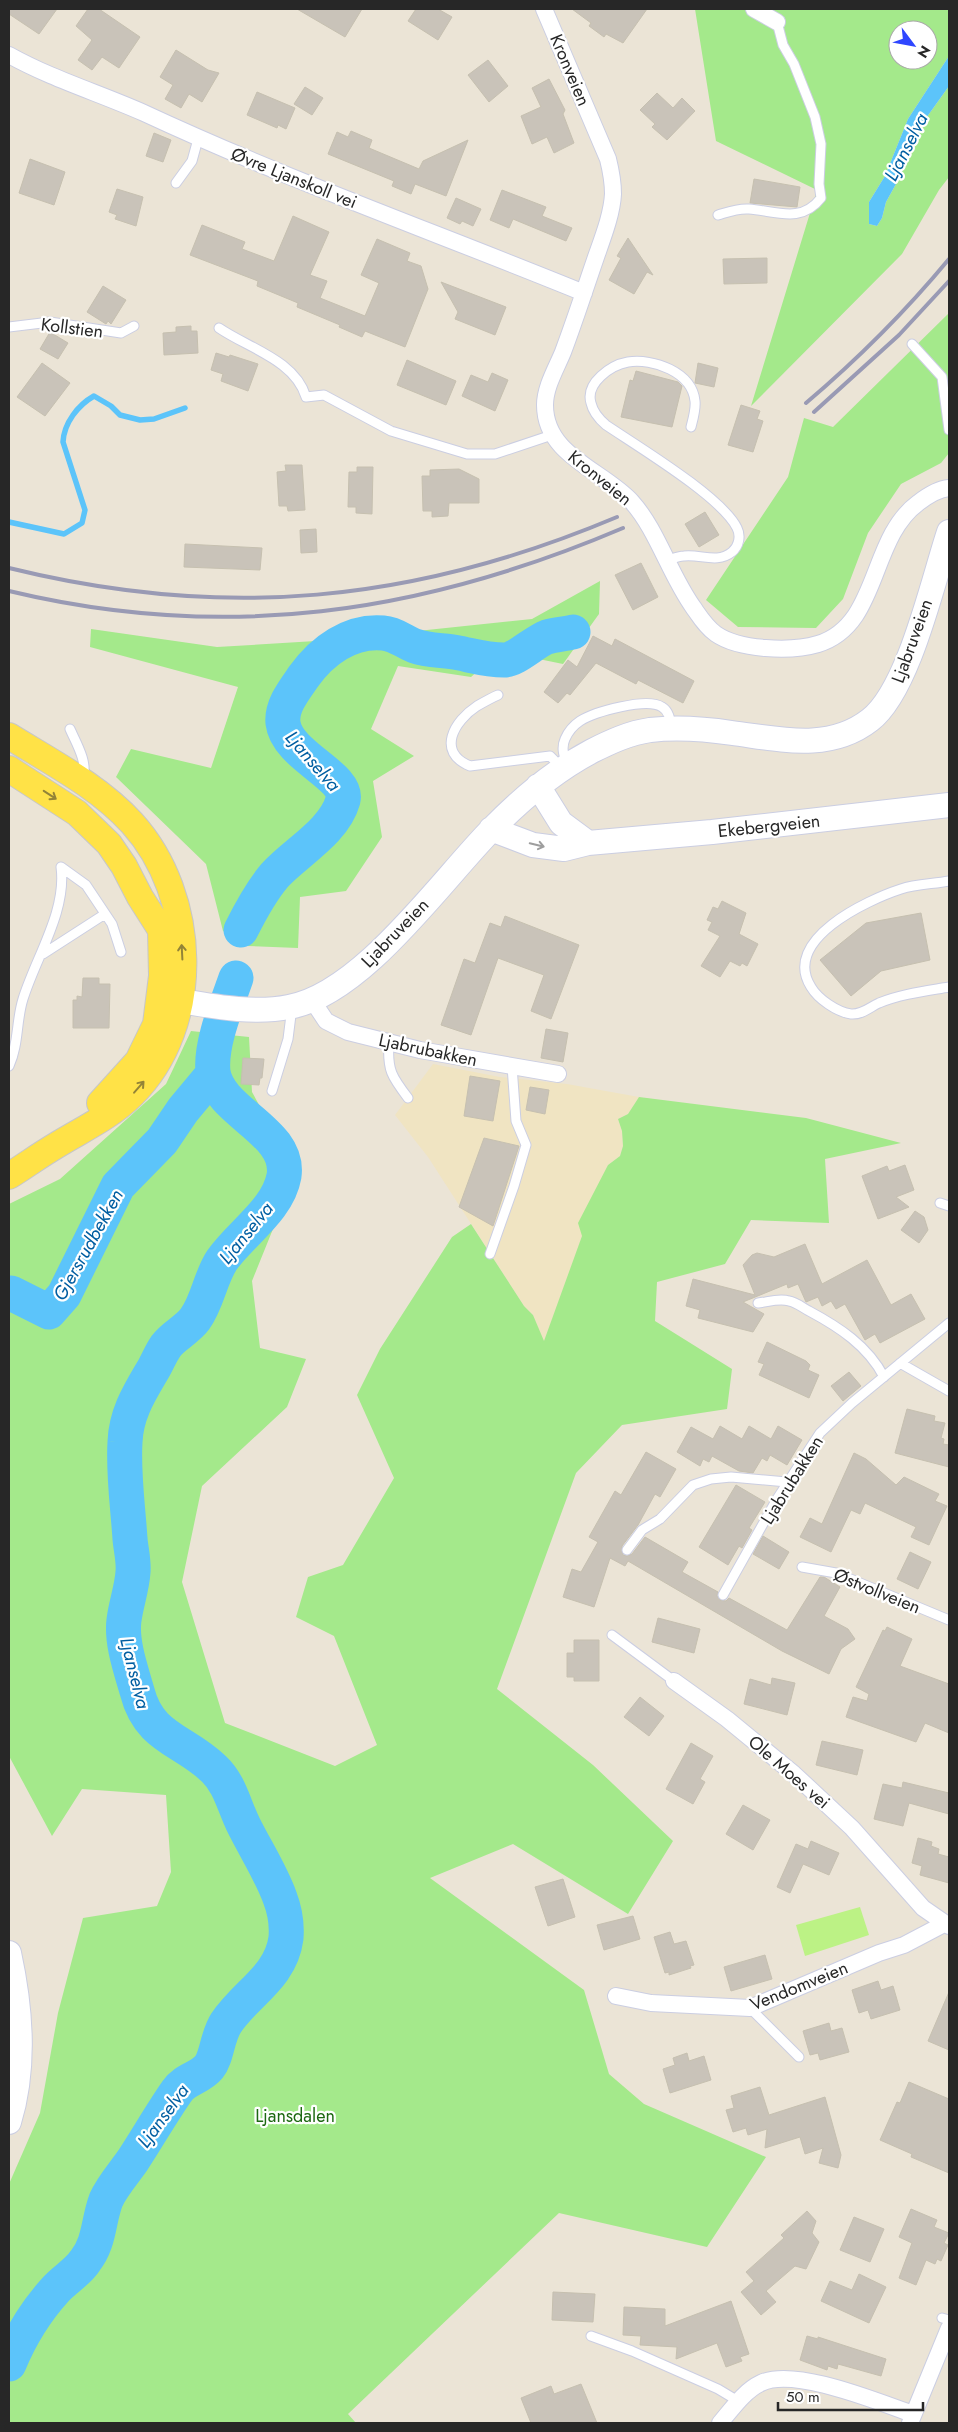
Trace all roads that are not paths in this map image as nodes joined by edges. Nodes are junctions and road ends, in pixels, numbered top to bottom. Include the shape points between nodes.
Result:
1 (544, 9) edge
2 (754, 9) edge
3 (777, 22) joint
4 (9, 55) edge
5 (198, 139) junction
6 (176, 183) dead end
7 (718, 215) dead end
8 (584, 293) junction
9 (134, 326) dead end
10 (9, 327) edge
11 (220, 328) dead end
12 (912, 344) dead end
13 (691, 427) dead end
14 (949, 430) edge
15 (552, 435) junction
16 (949, 488) edge
17 (949, 532) edge
18 (666, 561) junction
19 (498, 694) dead end
20 (70, 729) dead end
21 (671, 730) junction
22 (9, 736) edge
23 (564, 767) junction
24 (9, 770) edge
25 (82, 781) junction
26 (538, 786) junction
27 (949, 805) edge
28 (491, 829) junction
29 (588, 843) junction
30 (949, 881) edge
31 (140, 897) junction
32 (105, 914) junction
33 (121, 952) dead end
34 (43, 954) junction
35 (949, 987) edge
36 (171, 999) junction
37 (302, 1004) junction
38 (389, 1043) junction
39 (9, 1066) edge
40 (512, 1066) junction
41 (558, 1074) dead end
42 (118, 1083) junction
43 (272, 1091) dead end
44 (408, 1098) dead end
45 (57, 1145) junction
46 (9, 1176) edge
47 (940, 1203) dead end
48 (949, 1206) edge
49 (490, 1254) dead end
50 (758, 1303) dead end
51 (949, 1323) edge
52 (900, 1363) junction
53 (884, 1376) junction
54 (949, 1391) edge
55 (787, 1482) junction
56 (627, 1550) dead end
57 (802, 1567) dead end
58 (723, 1595) dead end
59 (949, 1620) edge
60 (612, 1635) dead end
61 (674, 1681) joint
62 (946, 1925) edge
63 (9, 1953) edge
64 (616, 1996) dead end
65 (750, 2008) junction
66 (799, 2057) dead end
67 (9, 2122) edge
68 (947, 2322) edge
69 (591, 2336) dead end
70 (738, 2402) junction
71 (911, 2420) edge
72 (720, 2423) edge

1 - 8 street, Kronveien via 608,159 613,179 613,196 604,234
2 - 3 street
3 - 7 lane via 783,45 815,117 821,144 821,198 810,210 796,214 738,209
4 - 5 street, Øvre Ljanskoll vei via 47,75
5 - 6 lane via 192,161
5 - 8 street, Øvre Ljanskoll vei
8 - 15 street, Kronveien via 550,381 545,403 546,424
9 - 10 lane, Kollstien via 121,334 50,322
11 - 15 lane via 284,366 304,389 306,396 324,395 391,432 467,454 495,454
12 - 14 lane via 942,378
13 - 18 lane via 693,393 686,382 669,368 629,362 606,372 592,389 590,402 598,418 686,479 720,506 737,528 739,542 736,549 726,556 684,556
15 - 18 street, Kronveien via 567,452 631,501 643,516
16 - 18 street, Kronveien via 923,499 902,517 888,539 860,609 839,633 816,645 779,649 731,641 717,635 678,585
17 - 21 main road, Ljabruveien via 903,672 887,702 863,725 835,738 811,741
19 - 23 lane via 464,717 450,743 452,755 470,766 550,756
20 - 25 lane via 85,771
21 - 23 main road, Ljabruveien via 650,730 626,736
21 - 23 lane via 669,714 657,705 635,704 599,713 581,721 568,733 562,747
22 - 25 main road
23 - 26 main road, Ljabruveien
24 -> 31 main road via 92,827 109,844
36 -> 25 main road via 183,974 181,931 167,880 132,823
26 - 28 main road, Ljabruveien
26 - 29 main road via 561,823
27 - 29 main road, Ekebergveien
28 -> 29 main road, Ekebergveien via 553,849
28 - 37 main road, Ljabruveien via 367,964 340,985
30 - 35 lane via 903,888 845,914 817,937 804,964 806,979 814,991 838,1010 852,1014 900,997
31 - 36 main road via 161,930
31 - 42 main road via 145,952 142,999 135,1034
32 - 33 lane via 117,935
32 - 34 lane
32 - 34 lane via 86,885 61,867 63,881
34 - 39 lane via 23,1000 17,1041
36 - 37 main road, Ljabruveien via 263,1010
36 - 42 main road via 158,1017 138,1061
45 -> 36 main road via 114,1111 140,1086 168,1045
37 - 38 street, Ljabrubakken via 332,1026
37 - 43 lane
38 - 40 street, Ljabrubakken
38 - 44 lane via 391,1076
40 - 41 street, Ljabrubakken
40 - 49 lane via 516,1121 526,1145
42 - 45 main road
45 - 46 main road
47 - 48 lane
50 - 53 lane via 789,1301 826,1320 863,1347
51 - 52 lane, Ljabrubakken
52 - 53 lane, Ljabrubakken
52 - 54 lane
53 - 55 lane, Ljabrubakken via 820,1433
55 - 56 lane via 732,1476 693,1485 660,1519 642,1530
55 - 58 lane, Ljabrubakken
57 - 59 lane, Østvollveien via 836,1573
60 - 61 lane, Ole Moes vei
61 - 62 street, Ole Moes vei via 727,1719 827,1803 923,1908
62 - 65 street, Vendomveien
63 - 67 main road via 20,2035
64 - 65 street, Vendomveien via 714,2008
65 - 66 lane
68 - 71 street
69 - 70 lane via 718,2389
70 - 71 street via 762,2382 791,2378 830,2387
70 - 72 street

